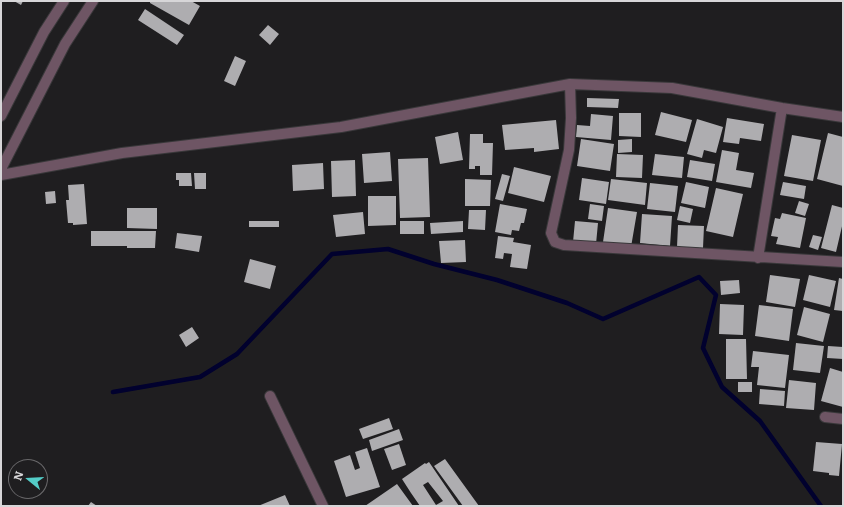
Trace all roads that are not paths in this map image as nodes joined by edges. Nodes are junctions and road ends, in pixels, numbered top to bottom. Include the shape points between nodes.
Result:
1 (64, 1) edge
2 (92, 1) edge
3 (570, 84) junction
4 (782, 108) junction
5 (1, 116) edge
6 (843, 117) edge
7 (1, 169) edge
8 (1, 175) edge
9 (758, 258) junction
10 (843, 262) edge
11 (270, 396) dead end
12 (825, 417) dead end
13 (843, 419) edge
14 (323, 506) edge

1 - 5 street via 44,32
2 - 7 street via 65,44
3 - 4 street via 672,88
3 - 8 street via 341,127 122,153
3 - 9 street via 569,150 551,233 555,242 564,245
4 - 6 street
4 - 9 street
9 - 10 street
11 - 14 street
12 - 13 street

